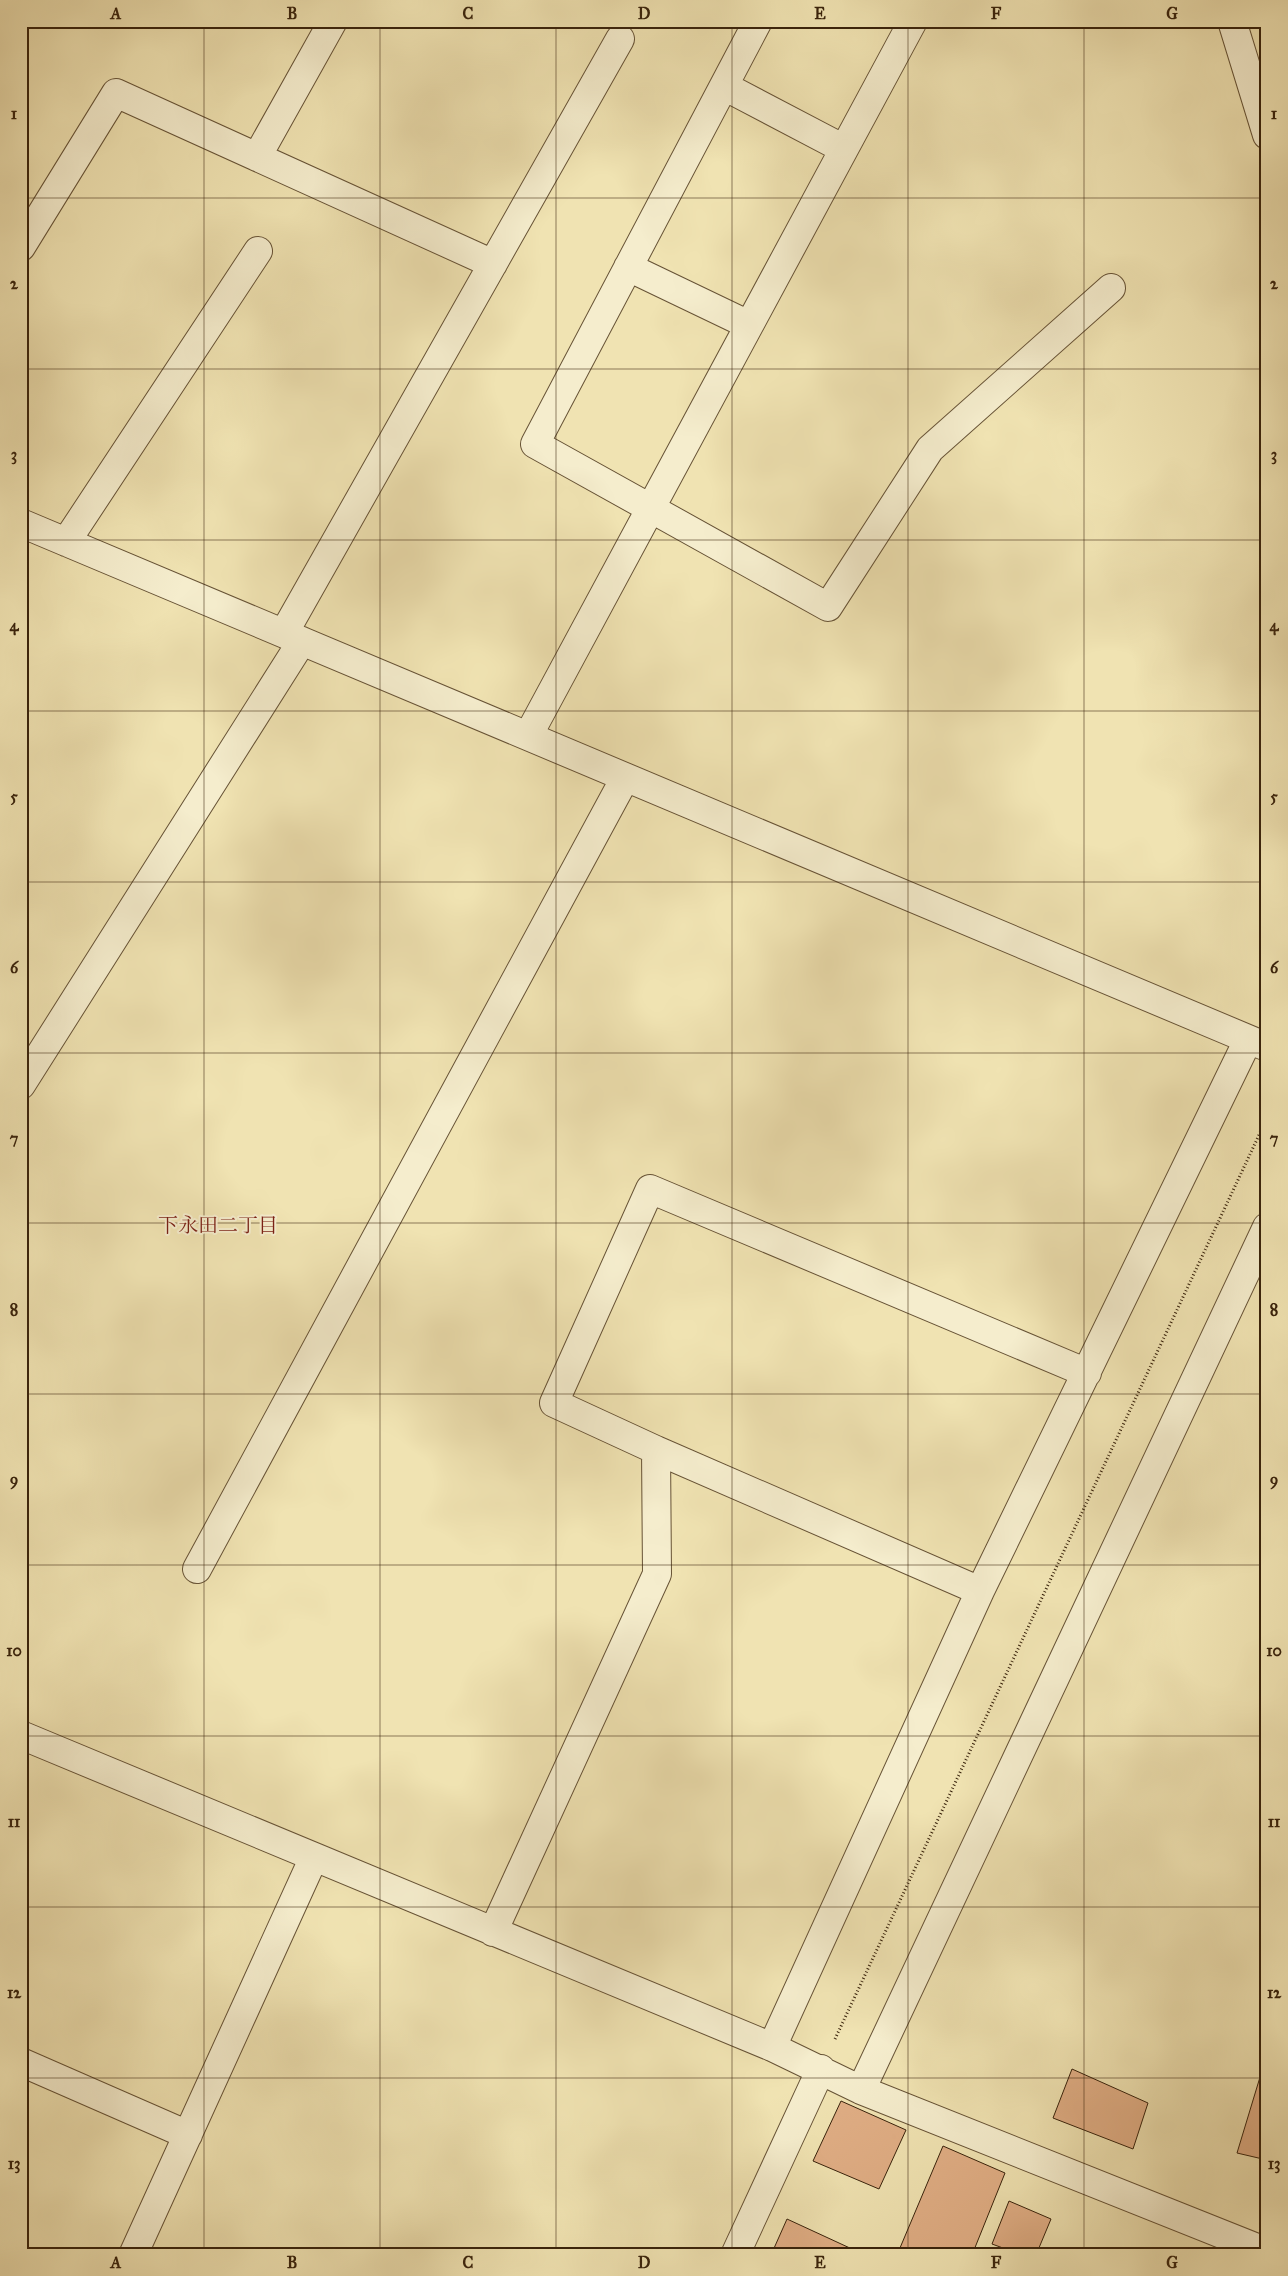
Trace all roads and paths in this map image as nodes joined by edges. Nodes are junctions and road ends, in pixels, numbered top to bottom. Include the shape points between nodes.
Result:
1 (333, 21) edge
2 (758, 21) edge
3 (913, 21) edge
4 (1232, 21) edge
5 (620, 39) dead end
6 (724, 86) junction
7 (1267, 135) edge
8 (844, 149) junction
9 (257, 157) junction
10 (21, 247) edge
11 (258, 251) dead end
12 (493, 264) junction
13 (628, 267) junction
14 (1111, 288) dead end
15 (749, 325) junction
16 (652, 507) junction
17 (21, 523) edge
18 (66, 542) junction
19 (293, 637) junction
20 (528, 736) junction
21 (625, 778) junction
22 (1258, 1044) edge
23 (21, 1085) edge
24 (1267, 1118) edge
25 (1267, 1227) edge
26 (1088, 1373) junction
27 (656, 1450) junction
28 (197, 1569) dead end
29 (980, 1591) junction
30 (21, 1734) edge
31 (314, 1857) junction
32 (493, 1932) junction
33 (772, 2047) junction
34 (21, 2062) edge
35 (821, 2069) junction
36 (861, 2090) junction
37 (188, 2135) junction
38 (1267, 2252) edge
39 (133, 2255) edge
40 (735, 2255) edge

1 - 9 street
2 - 6 street
3 - 8 street
4 - 7 street
5 - 12 street
6 - 8 street
6 - 13 street
8 - 15 street
9 - 10 street via 116,93
9 - 12 street
11 - 18 street
12 - 19 street
13 - 15 street
13 - 16 street via 534,444
14 - 16 street via 930,449 828,607
15 - 16 street
16 - 20 street
17 - 18 street
18 - 19 street
19 - 20 street
19 - 23 street
20 - 21 street
21 - 22 street
21 - 28 street
22 - 26 street
24 - 35 path
25 - 36 street
26 - 27 street via 650,1189 554,1403
26 - 29 street
27 - 29 street
27 - 32 street via 657,1574
29 - 33 street
30 - 31 street
31 - 32 street
31 - 37 street
32 - 33 street
33 - 35 street
34 - 37 street
35 - 36 street
35 - 40 street
36 - 38 street
37 - 39 street

